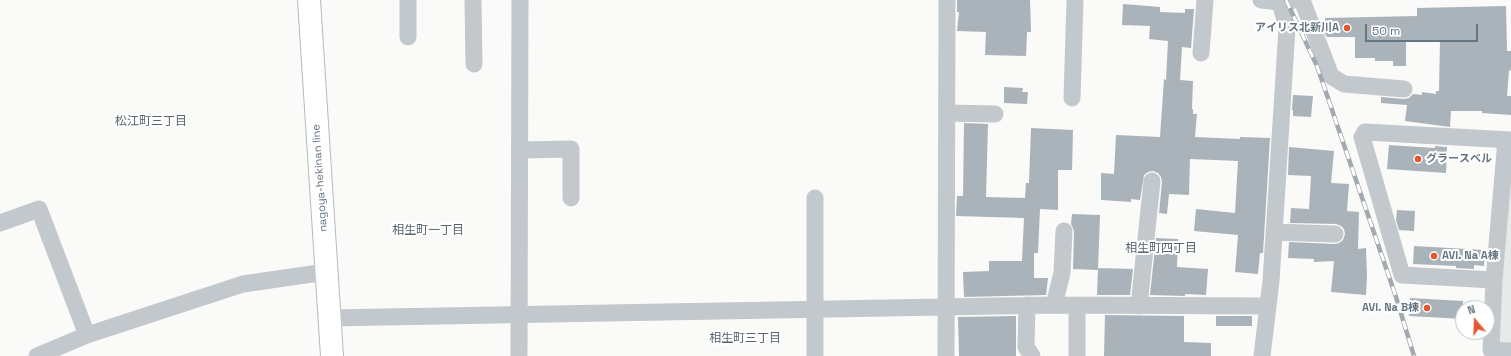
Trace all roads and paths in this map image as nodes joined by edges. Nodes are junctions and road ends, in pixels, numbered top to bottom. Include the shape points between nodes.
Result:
1 (309, 0) edge
2 (408, 0) edge
3 (473, 0) edge
4 (520, 0) edge
5 (947, 0) edge
6 (1075, 0) edge
7 (1205, 0) edge
8 (1261, 0) edge
9 (1310, 0) edge
10 (1292, 1) edge
11 (408, 37) dead end
12 (1201, 53) dead end
13 (474, 64) dead end
14 (1404, 89) dead end
15 (1072, 98) dead end
16 (947, 113) junction
17 (996, 114) dead end
18 (1508, 140) edge
19 (520, 150) junction
20 (1152, 181) dead end
21 (571, 198) dead end
22 (815, 198) dead end
23 (0, 223) edge
24 (1064, 231) dead end
25 (1274, 232) junction
26 (1336, 234) dead end
27 (326, 272) junction
28 (1494, 280) junction
29 (1027, 305) junction
30 (1054, 305) junction
31 (1077, 305) junction
32 (946, 306) junction
33 (1139, 306) junction
34 (1268, 306) junction
35 (815, 309) junction
36 (519, 314) junction
37 (330, 318) junction
38 (87, 335) junction
39 (1511, 351) edge
40 (37, 356) edge
41 (332, 356) edge
42 (519, 356) edge
43 (815, 356) edge
44 (946, 356) edge
45 (1032, 356) edge
46 (1077, 356) edge
47 (1262, 356) edge

1 - 27 main road, nagoya-hekinan line
2 - 11 street
3 - 13 street
4 - 19 street
5 - 16 street
6 - 15 street
7 - 12 street
8 - 10 street
9 - 10 street
10 - 14 street via 1331,76 1344,84
10 - 25 street via 1287,28
16 - 17 street
16 - 32 street
18 - 28 street
18 - 28 street via 1364,132 1362,137 1402,275
19 - 21 street via 571,149
19 - 36 street
20 - 33 street
22 - 35 street
23 - 38 street via 39,209
24 - 30 street via 1062,273
25 - 26 street
25 - 34 street
27 - 37 main road, nagoya-hekinan line
27 - 38 street via 243,284
28 - 39 street via 1491,350
29 - 30 street
29 - 32 street
29 - 45 street via 1026,347
30 - 31 street
31 - 33 street
31 - 46 street
32 - 35 street
32 - 44 street
33 - 34 street
34 - 47 street
35 - 36 street
35 - 43 street
36 - 37 street
36 - 42 street
37 - 41 main road, nagoya-hekinan line
38 - 40 street

